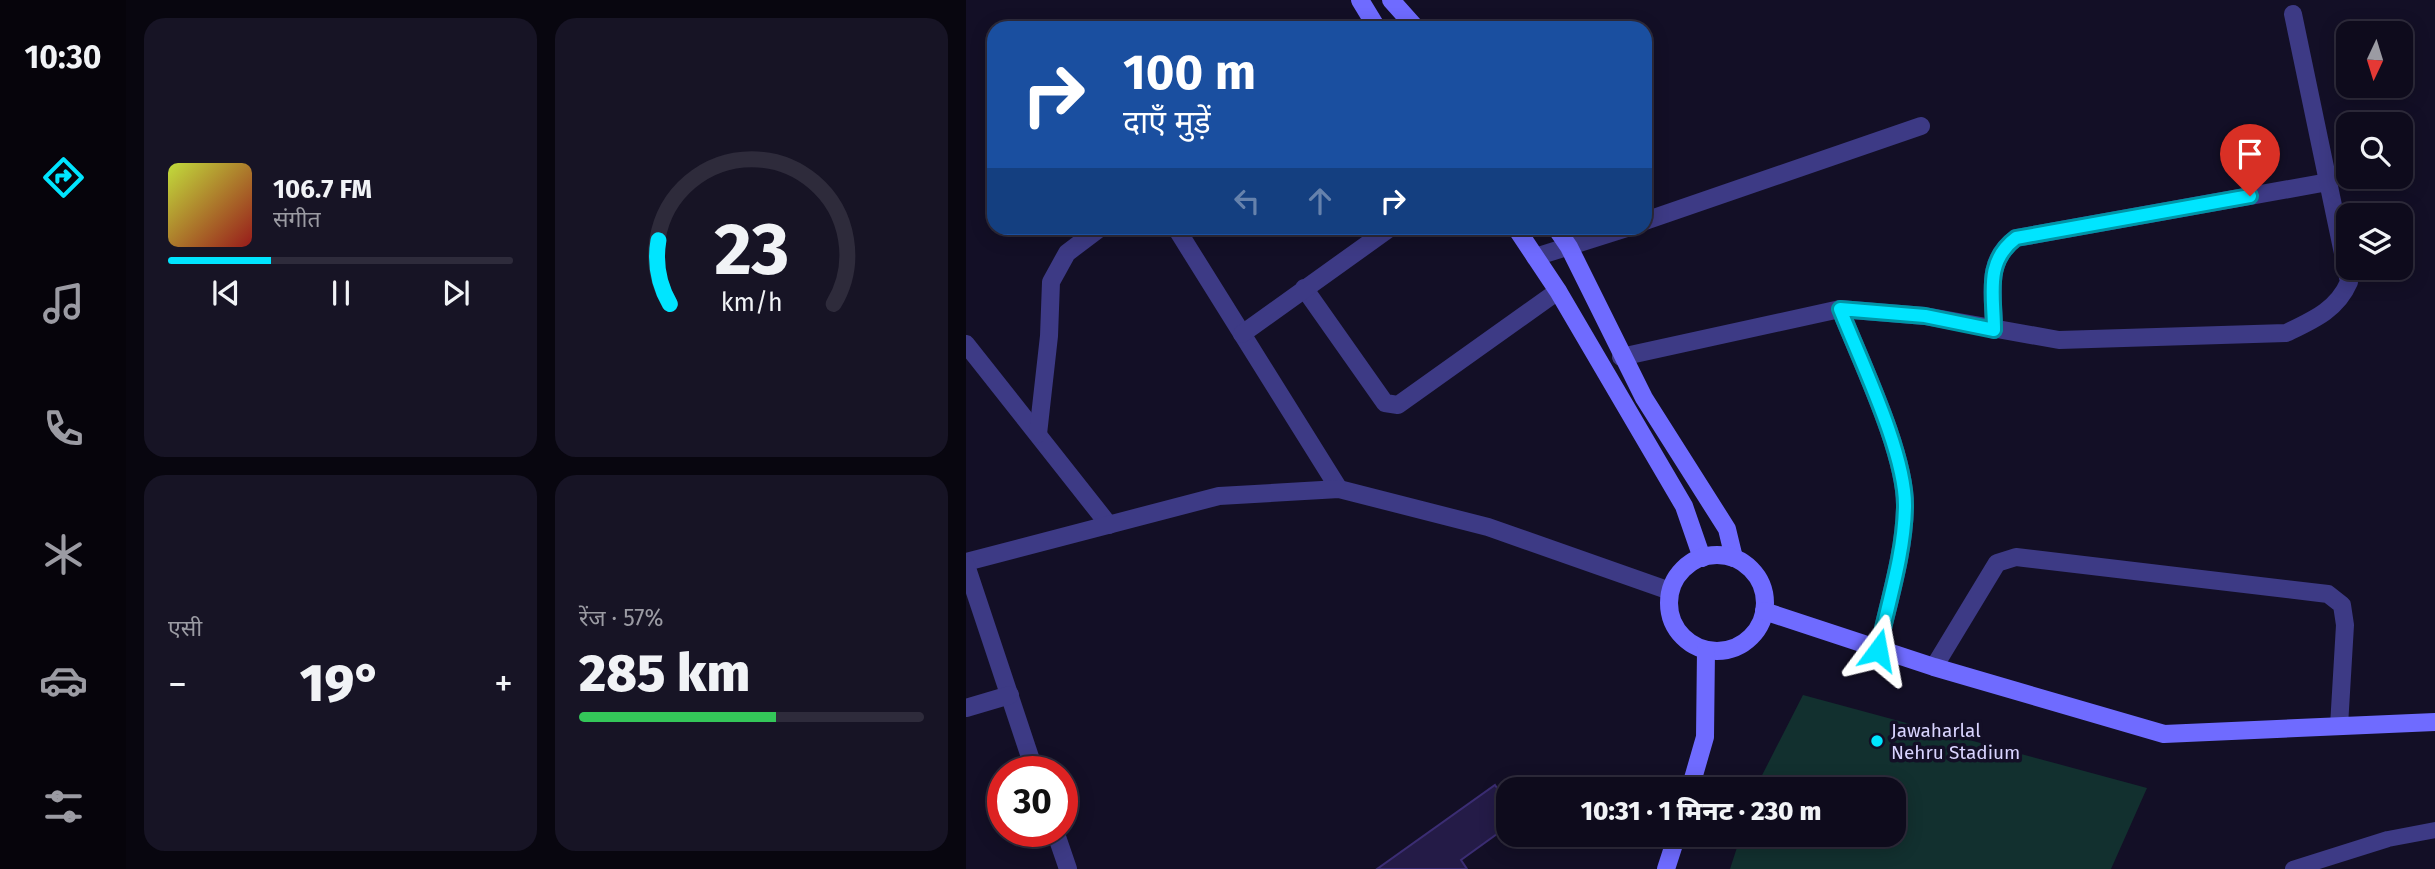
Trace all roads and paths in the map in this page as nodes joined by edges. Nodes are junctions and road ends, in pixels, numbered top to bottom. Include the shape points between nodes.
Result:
1 (1360, 0) edge
2 (1391, 0) edge
3 (2292, 14) dead end
4 (1373, 21) edge
5 (1410, 21) edge
6 (1921, 126) dead end
7 (2328, 182) junction
8 (1652, 219) edge
9 (1091, 235) edge
10 (1179, 235) edge
11 (1380, 235) edge
12 (1521, 235) edge
13 (1561, 235) edge
14 (1606, 235) edge
15 (1569, 247) junction
16 (1535, 257) junction
17 (1304, 288) junction
18 (1558, 291) junction
19 (1840, 309) junction
20 (1994, 330) junction
21 (1242, 334) junction
22 (966, 345) edge
23 (1621, 357) junction
24 (1038, 435) junction
25 (1339, 489) junction
26 (1109, 524) junction
27 (1702, 558) junction
28 (1734, 558) junction
29 (966, 564) edge
30 (1670, 591) junction
31 (1764, 611) junction
32 (1706, 650) junction
33 (1878, 650) junction
34 (1934, 667) junction
35 (1010, 695) junction
36 (966, 708) edge
37 (2435, 722) edge
38 (2339, 726) junction
39 (1030, 756) edge
40 (1693, 777) edge
41 (2435, 830) edge
42 (1060, 847) edge
43 (1673, 847) edge
44 (1068, 869) edge
45 (1666, 869) edge
46 (2293, 869) edge

1 - 4 main road
2 - 5 main road
3 - 7 street
6 - 8 street
7 - 20 street via 2016,238 2001,250 1993,271
7 - 20 street via 2349,282 2341,300 2286,333 2059,340
9 - 24 street via 1067,253 1051,282
10 - 21 street
11 - 17 street
12 - 16 main road
13 - 15 main road
14 - 15 street
15 - 16 street
15 - 23 main road
16 - 18 main road
17 - 18 street via 1385,403 1398,405
17 - 21 street
18 - 27 main road via 1684,506
19 - 20 street via 1925,316
19 - 23 street
19 - 33 street via 1902,469 1903,541
21 - 25 street
22 - 24 street
23 - 28 main road via 1727,528
24 - 26 street
25 - 26 street via 1219,496
25 - 30 street via 1488,527
26 - 29 street
27 - 28 main road
27 - 30 main road via 1687,565
28 - 31 main road via 1759,579
29 - 35 street
30 - 32 main road via 1668,606 1680,634
31 - 32 main road via 1749,639 1721,651
31 - 33 main road
32 - 40 main road via 1705,737
33 - 34 main road
34 - 38 main road via 2164,734
34 - 38 street via 1997,564 2016,557 2328,594 2342,605 2345,625
35 - 36 street
35 - 39 street
37 - 38 main road
41 - 46 lane via 2388,839
42 - 44 street
43 - 45 main road

